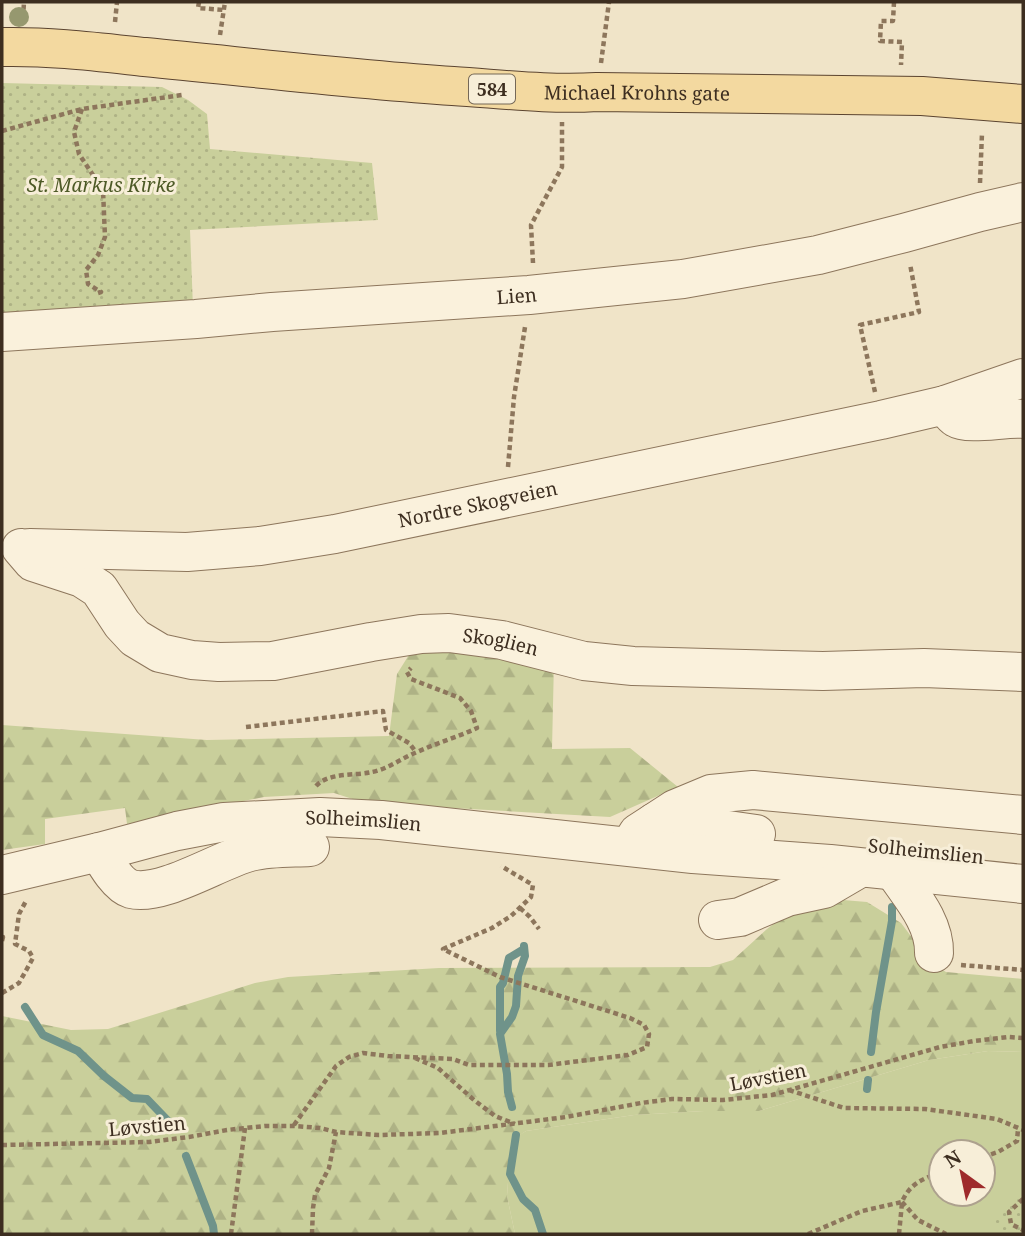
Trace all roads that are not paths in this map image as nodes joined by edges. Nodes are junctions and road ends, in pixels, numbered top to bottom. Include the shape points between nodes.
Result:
1 (2, 47) edge
2 (1023, 104) edge
3 (1023, 202) edge
4 (2, 332) edge
5 (1023, 378) edge
6 (945, 405) junction
7 (1023, 419) edge
8 (11, 547) edge
9 (1023, 671) edge
10 (1023, 815) edge
11 (307, 832) junction
12 (642, 834) junction
13 (99, 852) junction
14 (1023, 862) edge
15 (877, 870) junction
16 (1023, 884) edge
17 (15, 886) edge
18 (718, 920) dead end
19 (934, 953) dead end

1 - 2 main road, Michael Krohns gate / 584 via 81,50 561,94 902,95
3 - 4 street, Lien via 818,254 683,279 529,295
5 - 6 street, Nordre Skogveien
6 - 7 street via 955,418 968,422
6 - 8 street, Nordre Skogveien via 260,546 187,552
8 - 9 street, Skoglien via 33,562 82,578 99,589 135,638 160,653 192,660 273,661 449,633 502,640 584,661 633,666
10 - 12 street via 753,790 712,794 675,808
11 - 12 street, Solheimslien via 320,817
11 - 13 street, Solheimslien via 224,822
11 - 13 street, Solheimslien via 165,886 134,890 122,884
12 - 14 street, Solheimslien via 672,822
12 - 15 street, Solheimslien via 693,854
13 - 17 street, Solheimslien
15 - 16 street, Solheimslien
15 - 18 street via 787,897 740,917
15 - 19 street via 923,914

